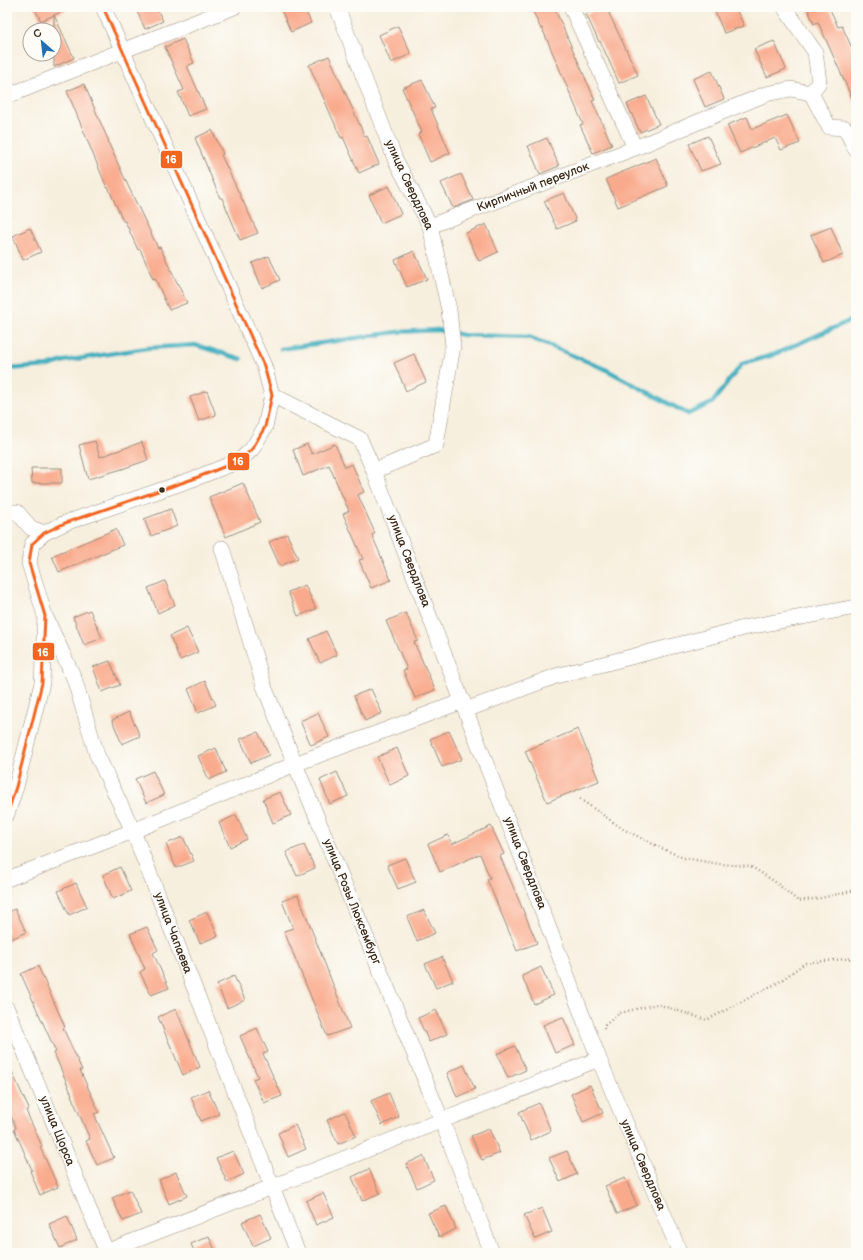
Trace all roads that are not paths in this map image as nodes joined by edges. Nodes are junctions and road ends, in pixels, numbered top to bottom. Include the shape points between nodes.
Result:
1 (103, 7) edge
2 (234, 7) edge
3 (337, 7) edge
4 (572, 7) edge
5 (784, 7) edge
6 (122, 50) junction
7 (811, 93) junction
8 (7, 96) edge
9 (635, 148) junction
10 (856, 150) edge
11 (430, 226) junction
12 (272, 395) junction
13 (374, 472) junction
14 (7, 512) edge
15 (44, 533) junction
16 (222, 548) dead end
17 (856, 607) edge
18 (44, 616) junction
19 (464, 706) junction
20 (295, 764) junction
21 (7, 814) edge
22 (134, 831) junction
23 (7, 879) edge
24 (7, 1010) edge
25 (599, 1059) junction
26 (442, 1121) junction
27 (272, 1187) junction
28 (106, 1253) edge
29 (298, 1253) edge
30 (492, 1253) edge
31 (680, 1253) edge

1 - 6 street
2 - 6 street
3 - 11 street, улица Свердлова via 395,159
4 - 9 street
5 - 7 street via 815,52 819,82
6 - 8 street
6 - 12 street via 264,366
7 - 9 street, Кирпичный переулок via 791,89 766,94
7 - 10 street via 829,127 845,128
9 - 11 street, Кирпичный переулок
11 - 13 street, улица Свердлова via 449,310 453,346 436,445
12 - 13 street, улица Свердлова via 360,439
12 - 15 street via 265,427 252,449 238,461 65,523
13 - 19 street, улица Свердлова
14 - 15 street via 17,512 31,528
15 - 18 street via 32,544 29,563
16 - 20 street, улица Розы Люксембург via 264,686
17 - 19 street via 748,627 556,676
18 - 21 street via 42,683
18 - 22 street, улица Чапаева via 74,678 97,755
19 - 20 street
19 - 25 street, улица Свердлова
20 - 22 street
20 - 26 street, улица Розы Люксембург
22 - 23 street
22 - 27 street, улица Чапаева
24 - 28 street, улица Щорса
25 - 26 street
25 - 31 street, улица Свердлова
26 - 27 street
26 - 30 street, улица Розы Люксембург
27 - 28 street
27 - 29 street, улица Чапаева

